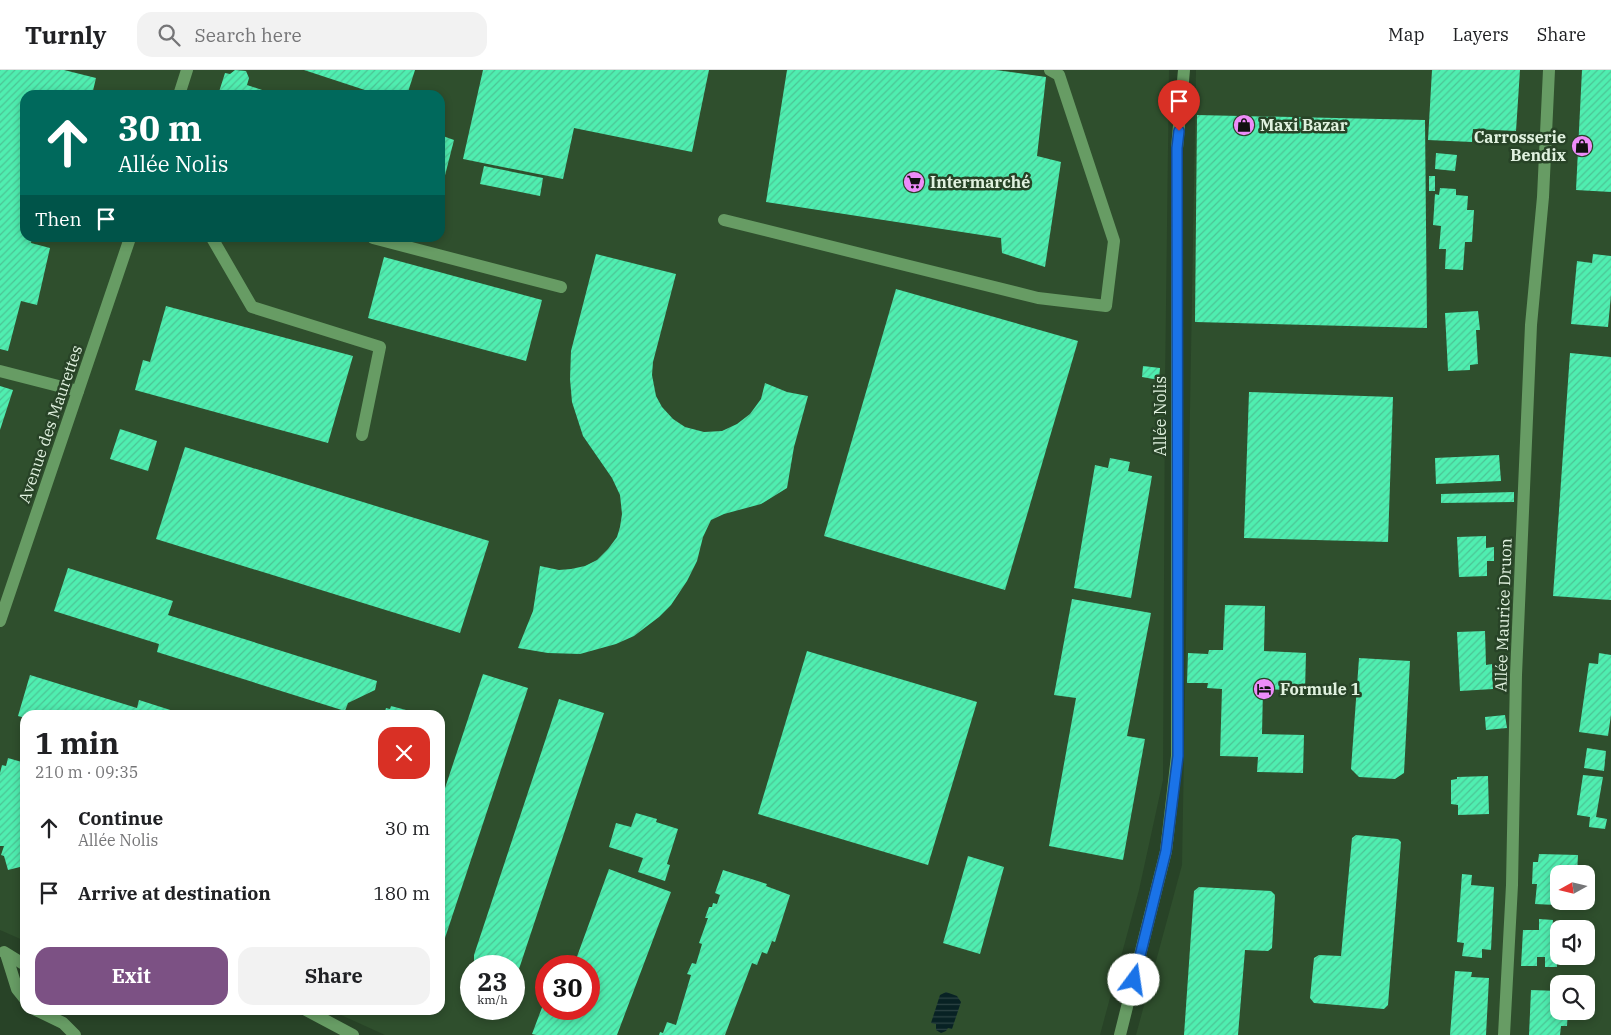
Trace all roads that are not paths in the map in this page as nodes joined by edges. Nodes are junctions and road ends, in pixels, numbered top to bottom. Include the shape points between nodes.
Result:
1 (187, 70) edge
2 (1050, 70) edge
3 (1184, 70) edge
4 (1549, 70) edge
5 (181, 90) edge
6 (724, 220) dead end
7 (129, 242) edge
8 (214, 242) edge
9 (388, 242) edge
10 (561, 287) dead end
11 (0, 371) edge
12 (78, 390) junction
13 (362, 436) dead end
14 (0, 621) edge
15 (3, 952) edge
16 (20, 962) edge
17 (20, 993) edge
18 (46, 1015) edge
19 (316, 1015) edge
20 (75, 1035) edge
21 (354, 1035) edge
22 (1120, 1035) edge
23 (1504, 1035) edge

1 - 5 street
2 - 6 street via 1059,75 1114,241 1106,306 1038,298
3 - 22 street, Allée Nolis via 1177,158 1178,756 1166,851
4 - 23 street, Allée Maurice Druon via 1543,197 1531,325
7 - 12 street, Avenue des Maurettes
8 - 13 street via 252,307 380,347
9 - 10 street
11 - 12 street
12 - 14 street, Avenue des Maurettes
15 - 16 street
15 - 17 street
18 - 20 street via 63,1023
19 - 21 street

